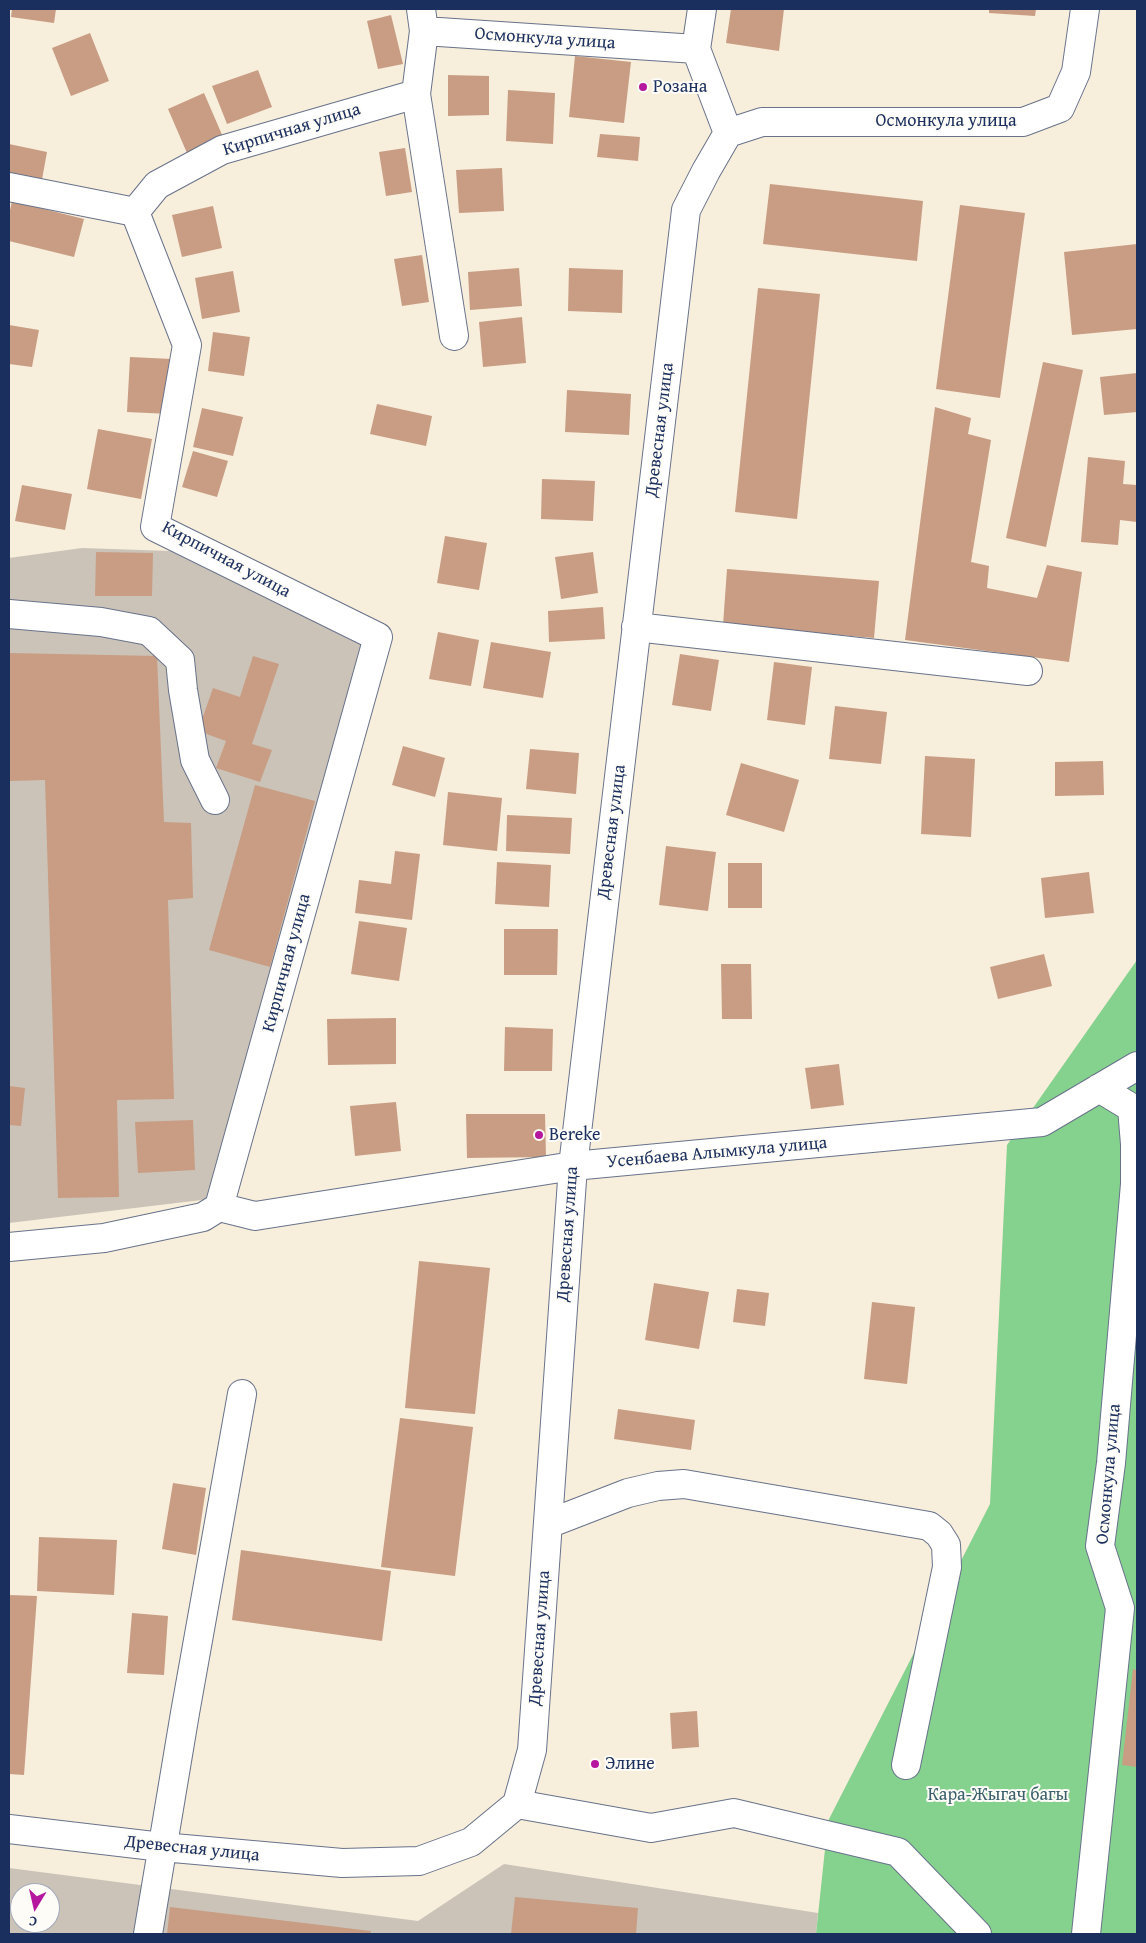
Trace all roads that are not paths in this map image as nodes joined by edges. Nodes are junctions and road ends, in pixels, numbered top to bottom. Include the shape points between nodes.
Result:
1 (702, 9) edge
2 (1084, 9) edge
3 (422, 20) edge
4 (696, 49) junction
5 (416, 94) junction
6 (728, 133) junction
7 (9, 187) edge
8 (135, 212) junction
9 (454, 336) dead end
10 (9, 614) edge
11 (636, 627) junction
12 (1028, 671) dead end
13 (215, 800) dead end
14 (1137, 1066) edge
15 (1099, 1088) junction
16 (573, 1166) junction
17 (220, 1207) junction
18 (9, 1246) edge
19 (242, 1394) dead end
20 (548, 1524) junction
21 (906, 1765) dead end
22 (516, 1804) junction
23 (9, 1829) edge
24 (162, 1847) junction
25 (148, 1934) edge
26 (977, 1934) edge
27 (1086, 1934) edge

1 - 4 street
2 - 6 street, Осмонкула улица via 1076,72 1060,108 1023,122 762,122
3 - 4 street, Осмонкула улица
3 - 5 street
4 - 6 street
5 - 8 street, Кирпичная улица via 222,150 157,185
5 - 9 street
6 - 11 street, Древесная улица via 686,210
7 - 8 street
8 - 17 street, Кирпичная улица via 187,345 155,526 378,637
10 - 13 street via 101,622 149,631 180,660 195,760
11 - 12 street
11 - 16 street, Древесная улица
14 - 15 street, Усенбаева Алымкула улица
15 - 16 street, Усенбаева Алымкула улица via 1042,1122
15 - 27 street, Осмонкула улица via 1132,1108 1135,1184 1111,1463 1100,1546 1120,1608
16 - 17 street, Усенбаева Алымкула улица via 255,1216
16 - 20 street, Древесная улица
17 - 18 street via 203,1217 104,1238
19 - 24 street
20 - 21 street via 628,1493 684,1484 929,1526 946,1546 947,1567
20 - 22 street, Древесная улица via 532,1750
22 - 24 street, Древесная улица via 471,1842 419,1861 342,1862
22 - 26 street via 651,1828 734,1813 898,1852
23 - 24 street, Древесная улица
24 - 25 street

